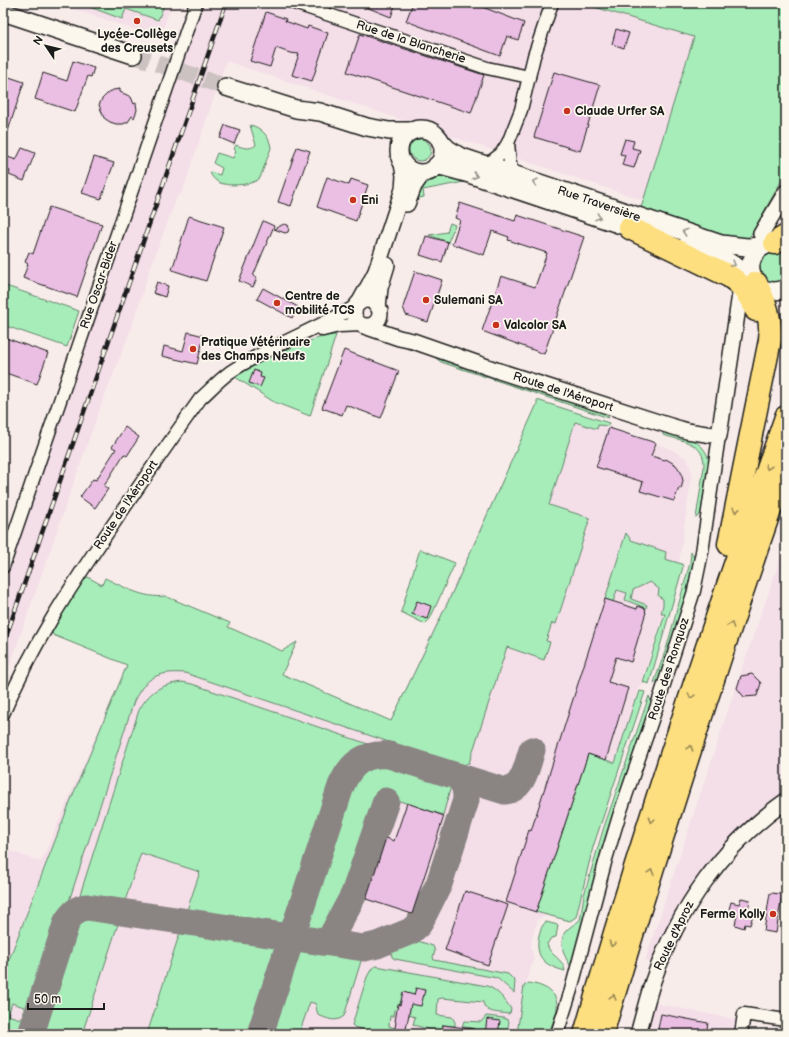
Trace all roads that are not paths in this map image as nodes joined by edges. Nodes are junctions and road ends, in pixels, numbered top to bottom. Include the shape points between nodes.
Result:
1 (196, 3) edge
2 (294, 3) edge
3 (552, 3) edge
4 (3, 12) edge
5 (133, 54) tunnel mouth
6 (529, 77) junction
7 (226, 86) tunnel mouth
8 (296, 109) junction
9 (412, 131) junction
10 (441, 142) junction
11 (508, 143) junction
12 (401, 158) junction
13 (482, 164) junction
14 (430, 168) junction
15 (510, 174) junction
16 (786, 192) edge
17 (630, 228) junction
18 (774, 241) edge
19 (750, 284) junction
20 (786, 288) edge
21 (358, 304) junction
22 (379, 309) junction
23 (364, 326) junction
24 (294, 338) junction
25 (409, 340) junction
26 (760, 389) junction
27 (786, 417) edge
28 (719, 436) junction
29 (786, 464) edge
30 (3, 567) edge
31 (700, 666) junction
32 (3, 714) edge
33 (786, 801) edge
34 (786, 1020) edge
35 (557, 1034) edge
36 (585, 1034) edge
37 (602, 1034) edge
38 (638, 1034) edge
39 (741, 1034) edge

1 - 30 street, Rue Oscar-Bider
2 - 6 street, Rue de la Blancherie via 487,68
3 - 6 street
4 - 5 main road
6 - 11 street via 521,110
7 - 8 main road
8 - 9 main road via 320,112 380,130
8 - 12 main road via 321,122 379,140 392,147
9 - 10 main road via 420,129 431,132
9 - 12 main road via 402,141
10 - 13 main road, Rue Traversière via 459,156
10 - 14 main road via 442,154
11 - 13 street via 501,154 492,161
11 - 15 street
12 - 14 main road via 416,172
12 - 21 street via 403,189 376,270
13 - 15 main road, Rue Traversière
14 -> 17 main road, Rue Traversière via 466,173
14 - 22 street via 414,186 404,213 382,282
18 -> 15 main road, Rue Traversière via 736,246 721,244
16 - 18 street
17 -> 19 main road, Rue Traversière via 719,257 729,262
17 - 26 highway via 724,273 735,279 745,290 758,319 761,351
18 - 19 main road via 758,250 751,261
19 - 20 main road, Rue Traversière via 770,291
19 - 26 highway via 768,313 771,332
19 - 28 street, Route des Ronquoz
21 - 22 street via 370,300
21 - 23 street via 354,310 356,321
21 - 24 street, Route de l'Aéroport via 336,318
22 - 23 street via 376,322
22 - 25 street, Route de l'Aéroport via 394,329
23 - 24 street, Route de l'Aéroport via 340,326
23 - 25 street, Route de l'Aéroport
24 - 32 street, Route de l'Aéroport via 258,355 229,373 200,399 82,570 40,640
25 - 28 street, Route de l'Aéroport via 667,425
26 -> 31 highway via 733,525
27 -> 31 highway
28 - 35 street, Route des Ronquoz via 694,591 619,816
37 -> 29 highway via 680,779
31 -> 36 highway
33 - 38 street, Route d'Aproz via 730,850 689,904 662,956
34 - 39 street via 744,1014

